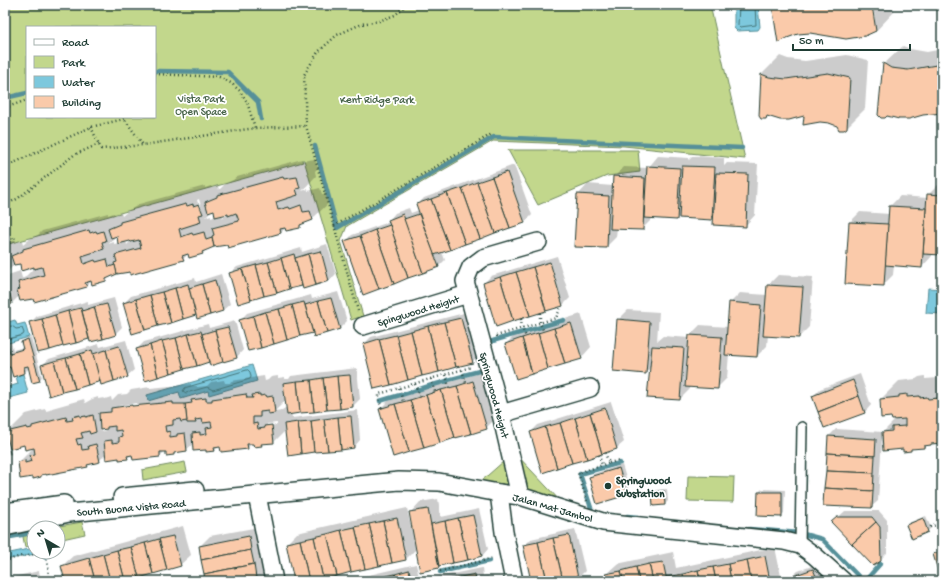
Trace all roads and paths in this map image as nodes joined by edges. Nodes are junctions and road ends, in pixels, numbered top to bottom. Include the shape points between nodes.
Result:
1 (406, 5) edge
2 (156, 74) edge
3 (26, 100) edge
4 (5, 108) edge
5 (124, 118) edge
6 (306, 126) junction
7 (91, 127) junction
8 (255, 128) junction
9 (492, 134) dead end
10 (99, 144) junction
11 (143, 145) junction
12 (5, 167) edge
13 (5, 205) edge
14 (334, 226) junction
15 (538, 242) dead end
16 (468, 294) junction
17 (561, 307) dead end
18 (540, 313) dead end
19 (521, 319) dead end
20 (540, 323) junction
21 (363, 326) joint
22 (522, 328) junction
23 (544, 332) dead end
24 (491, 337) dead end
25 (526, 337) dead end
26 (475, 366) dead end
27 (462, 370) junction
28 (446, 374) junction
29 (431, 379) junction
30 (466, 383) dead end
31 (415, 384) junction
32 (398, 388) junction
33 (450, 388) dead end
34 (590, 388) dead end
35 (435, 392) dead end
36 (420, 397) dead end
37 (403, 402) dead end
38 (382, 408) dead end
39 (501, 414) junction
40 (802, 427) dead end
41 (605, 453) dead end
42 (599, 455) dead end
43 (620, 460) dead end
44 (609, 463) junction
45 (602, 465) junction
46 (395, 471) dead end
47 (499, 493) junction
48 (257, 495) junction
49 (520, 496) junction
50 (589, 506) dead end
51 (5, 512) edge
52 (942, 523) edge
53 (5, 527) edge
54 (930, 527) dead end
55 (800, 545) junction
56 (491, 558) dead end
57 (5, 561) edge
58 (440, 571) dead end
59 (49, 581) edge
60 (274, 581) edge
61 (514, 581) edge
62 (843, 581) edge

1 - 6 path via 395,15 361,24 337,35 318,52 304,75
2 - 8 path via 219,77 231,83 240,91 246,102
3 - 4 path
5 - 7 path
5 - 11 path
6 - 8 path
6 - 14 path
7 - 10 path
7 - 12 path
8 - 11 path
9 - 14 path
10 - 11 path via 101,149
10 - 13 path via 74,155 17,199
14 - 21 path
15 - 16 street, Spingwood Height via 483,258 471,267 465,281
16 - 21 street, Spingwood Height
16 - 39 street, Springwood Height
17 - 20 path via 556,318
18 - 20 path
19 - 22 path
20 - 22 path
20 - 23 path
22 - 24 path
22 - 25 path
26 - 27 path
27 - 28 path
27 - 30 path
28 - 29 path
28 - 33 path
29 - 31 path
29 - 35 path
31 - 32 path
31 - 36 path
32 - 37 path
32 - 38 path via 379,394
34 - 39 street
39 - 49 street, Springwood Height
40 - 55 lane
41 - 44 path
42 - 45 path
43 - 44 path
44 - 45 path
45 - 50 path via 578,473
46 - 51 street via 160,492
47 - 48 street, Jalan Mat Jambol via 438,482 399,481
47 - 49 street, Jalan Mat Jambol
47 - 61 street
48 - 53 street, South Buona Vista Road via 69,513
48 - 60 street
49 - 55 street, Jalan Mat Jambol via 603,522 784,541
52 - 54 path
55 - 62 street, Jalan Mat Jambol
56 - 58 path
57 - 59 path via 36,554 42,556 47,561

